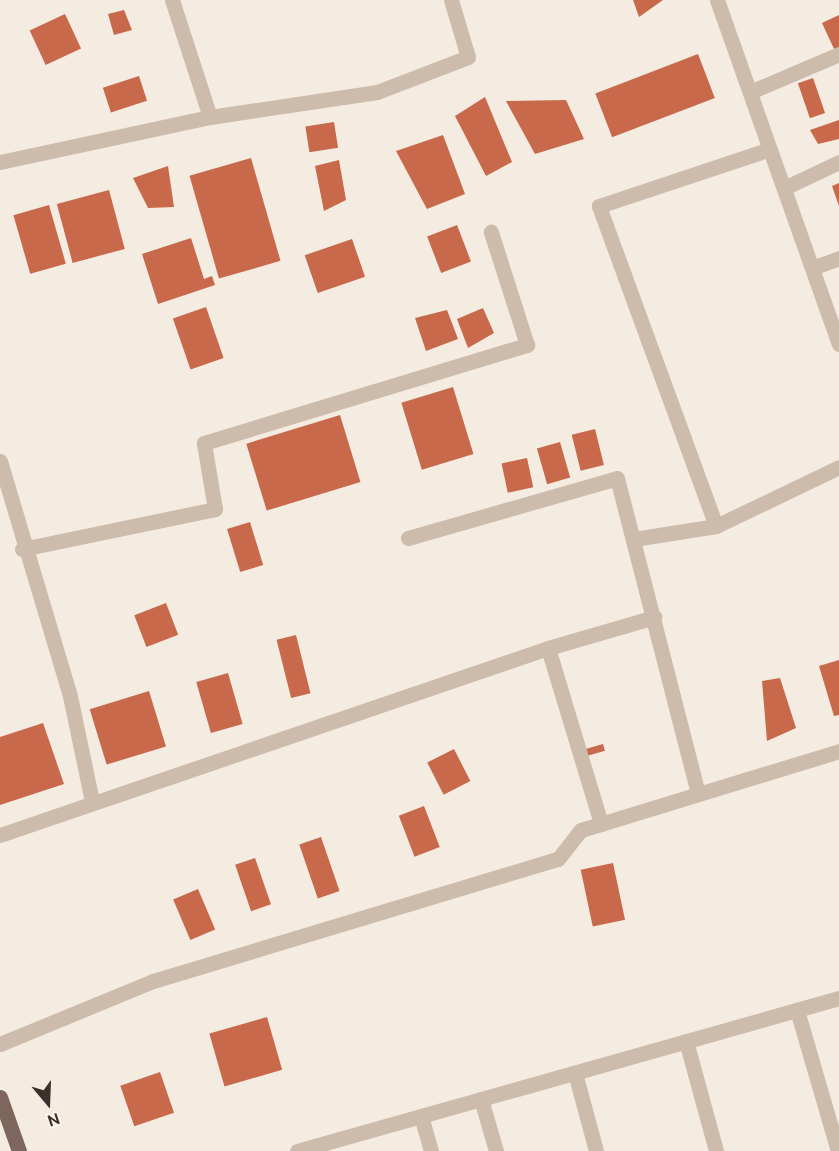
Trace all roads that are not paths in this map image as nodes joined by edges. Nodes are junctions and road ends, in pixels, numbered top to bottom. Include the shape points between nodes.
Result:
1 (172, 0) edge
2 (451, 0) edge
3 (717, 0) edge
4 (839, 54) edge
5 (750, 92) junction
6 (210, 117) junction
7 (770, 149) junction
8 (0, 162) edge
9 (839, 162) edge
10 (784, 188) junction
11 (491, 232) dead end
12 (839, 258) edge
13 (812, 268) junction
14 (839, 344) edge
15 (0, 461) edge
16 (839, 467) edge
17 (716, 526) junction
18 (408, 538) dead end
19 (634, 539) junction
20 (22, 549) junction
21 (655, 617) junction
22 (548, 648) junction
23 (839, 751) edge
24 (698, 794) junction
25 (92, 801) junction
26 (602, 824) junction
27 (0, 835) edge
28 (839, 998) edge
29 (797, 1010) junction
30 (687, 1041) junction
31 (0, 1044) edge
32 (574, 1073) junction
33 (0, 1098) edge
34 (482, 1099) junction
35 (421, 1116) junction
36 (19, 1151) edge
37 (297, 1151) edge
38 (431, 1151) edge
39 (496, 1151) edge
40 (596, 1151) edge
41 (716, 1151) edge
42 (838, 1151) edge

1 - 6 street
2 - 6 street via 468,57 377,92
3 - 5 street
4 - 5 street
5 - 7 street
6 - 8 street
7 - 10 street
7 - 17 street via 599,206
9 - 10 street
10 - 13 street
11 - 20 street via 527,345 204,443 215,509
12 - 13 street
13 - 14 street
15 - 20 street
16 - 17 street
17 - 19 street
18 - 19 street via 617,478
19 - 21 street
20 - 25 street via 70,696
21 - 22 street
21 - 24 street
22 - 25 street
22 - 26 street
23 - 24 street
24 - 26 street
25 - 27 street
26 - 31 street via 581,830 558,859 153,981
28 - 29 street
29 - 30 street
29 - 42 street
30 - 32 street
30 - 41 street
32 - 34 street
32 - 40 street
33 - 36 main road
34 - 35 street
34 - 39 street
35 - 37 street
35 - 38 street

